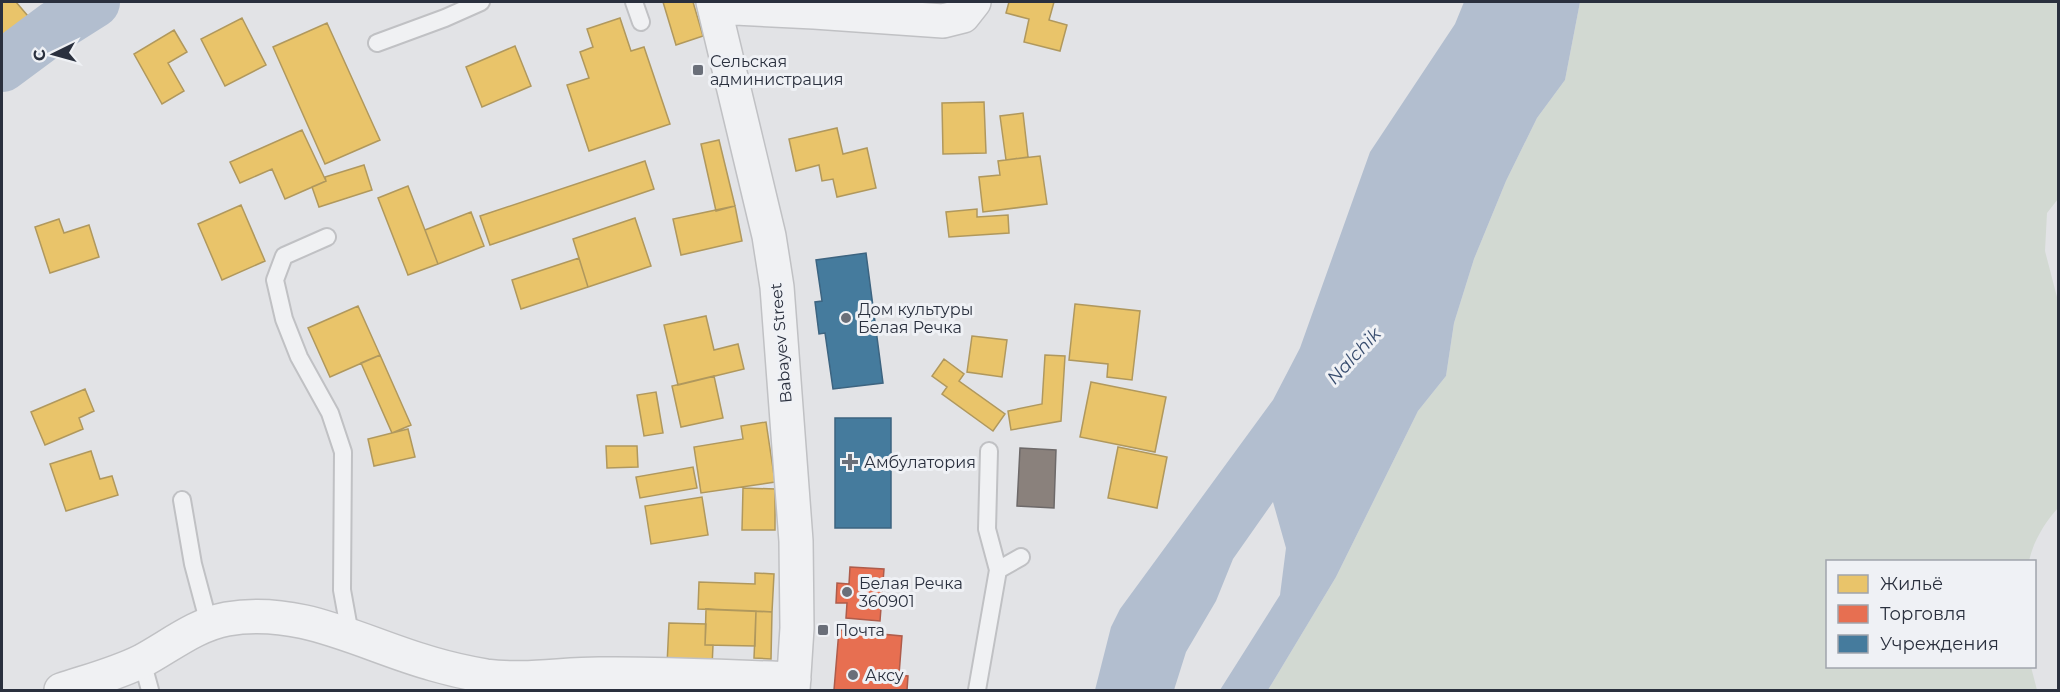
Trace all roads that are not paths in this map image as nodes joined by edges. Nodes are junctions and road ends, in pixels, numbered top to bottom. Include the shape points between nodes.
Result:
1 (481, 2) edge
2 (634, 2) edge
3 (974, 2) edge
4 (714, 4) edge
5 (641, 22) dead end
6 (377, 43) dead end
7 (327, 237) dead end
8 (988, 451) dead end
9 (182, 500) dead end
10 (1021, 557) dead end
11 (999, 570) junction
12 (209, 624) junction
13 (350, 634) junction
14 (146, 675) edge
15 (793, 685) edge
16 (61, 690) edge
17 (977, 690) edge

1 - 6 lane
2 - 5 lane
3 - 4 street via 963,16 943,21
4 - 15 street, Babayev Street via 767,225 777,287 796,541
7 - 13 lane via 284,256 275,280 284,319 299,357 330,413 343,452 342,590
8 - 11 lane via 987,529
9 - 12 lane
10 - 11 lane
11 - 17 lane
12 - 13 street via 274,617
12 - 14 street via 176,640
13 - 15 street via 432,664 488,676 600,674
14 - 16 street via 108,675

